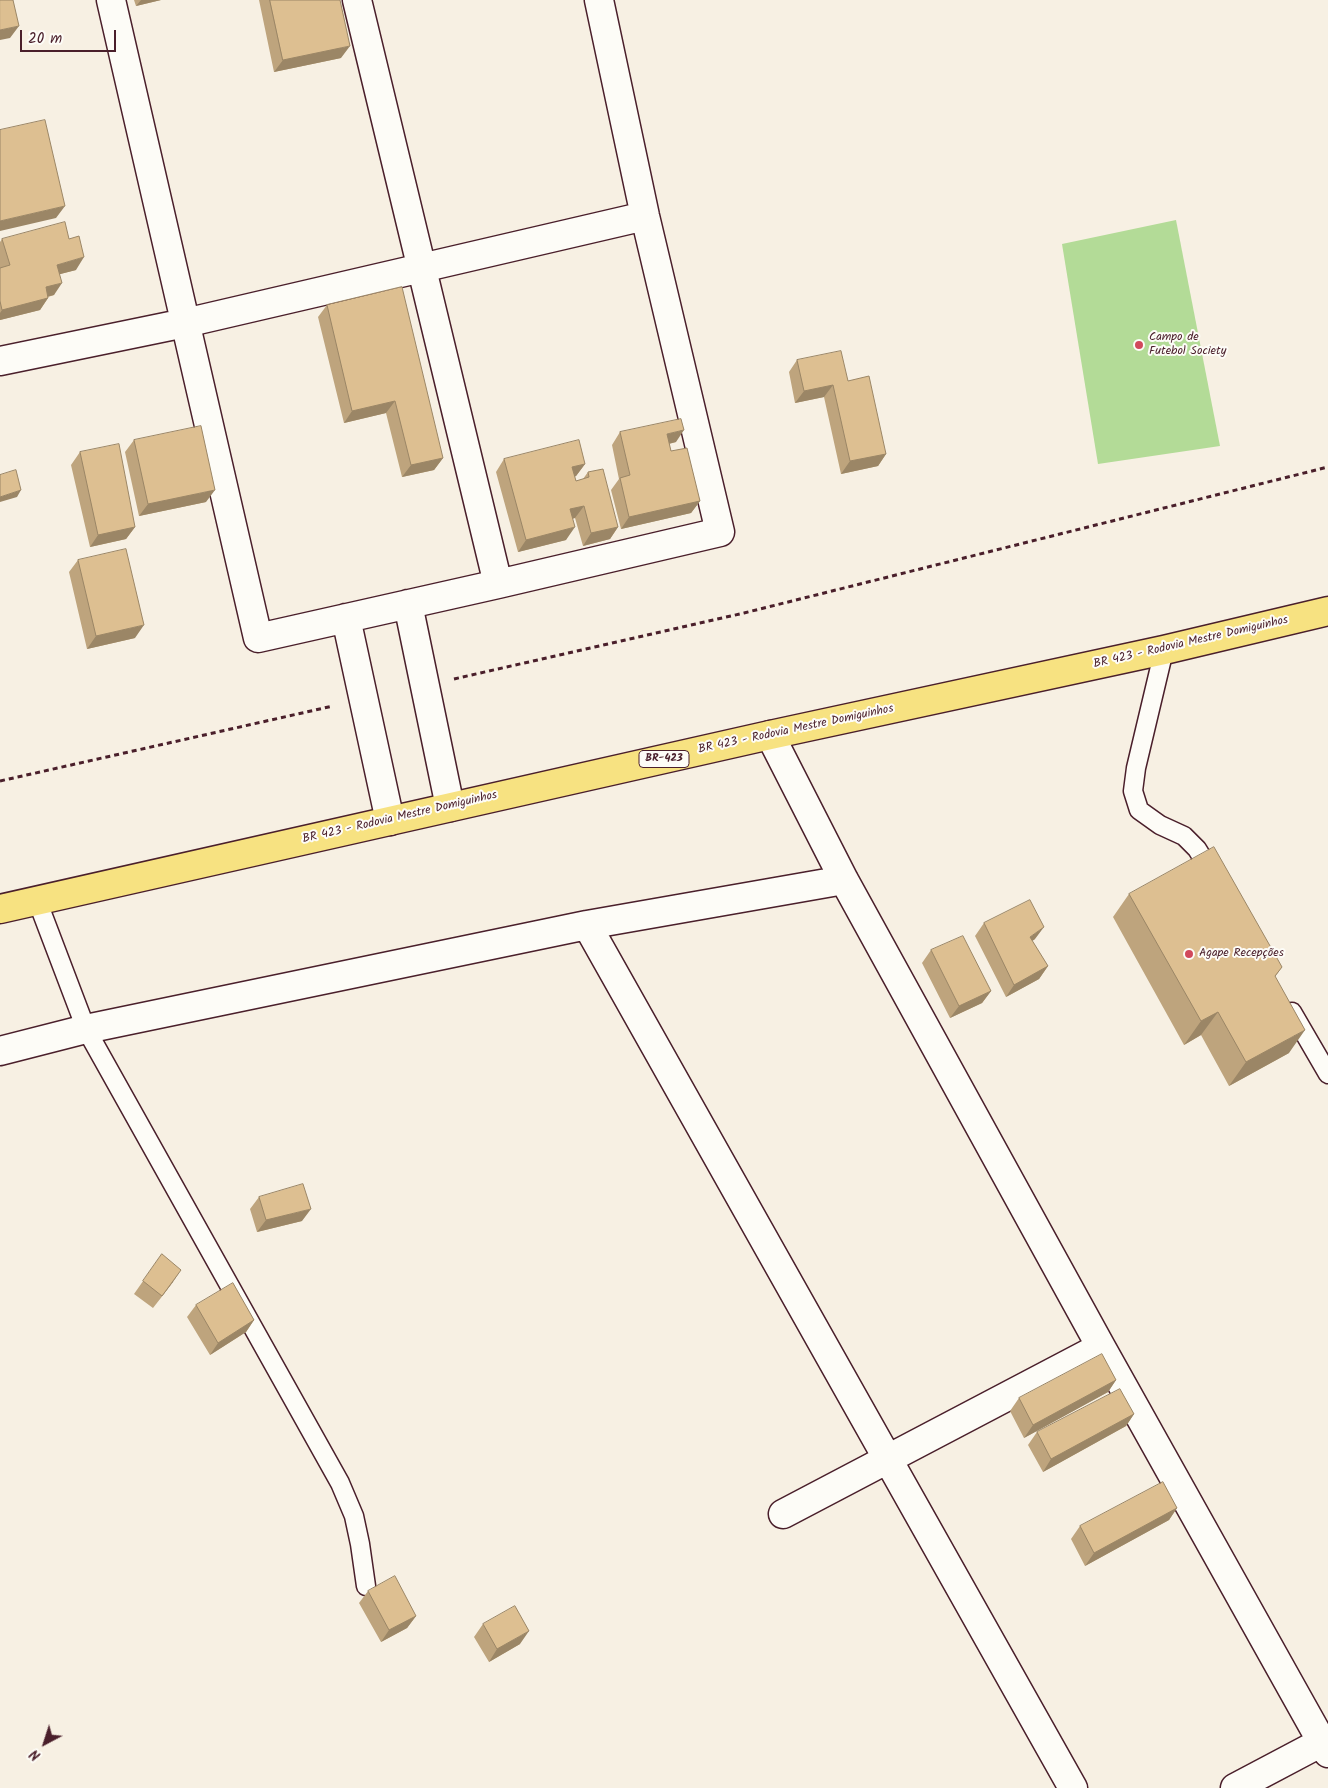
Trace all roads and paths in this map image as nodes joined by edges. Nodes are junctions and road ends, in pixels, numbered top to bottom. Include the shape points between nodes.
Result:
1 (112, 0) edge
2 (357, 0) edge
3 (599, 0) edge
4 (645, 216) junction
5 (421, 269) junction
6 (185, 322) junction
7 (0, 361) edge
8 (1328, 467) edge
9 (498, 584) junction
10 (408, 604) junction
11 (1328, 611) edge
12 (346, 618) junction
13 (1164, 650) junction
14 (425, 685) junction
15 (364, 699) junction
16 (770, 735) junction
17 (0, 781) edge
18 (450, 807) junction
19 (390, 821) junction
20 (844, 880) junction
21 (1222, 892) edge
22 (37, 900) junction
23 (0, 909) edge
24 (587, 925) junction
25 (1284, 999) edge
26 (86, 1029) junction
27 (0, 1050) edge
28 (1328, 1074) edge
29 (1101, 1347) junction
30 (888, 1458) junction
31 (783, 1514) dead end
32 (366, 1586) dead end
33 (1325, 1747) edge
34 (1073, 1788) edge
35 (1235, 1788) edge

1 - 6 street
2 - 5 street
3 - 4 street
4 - 5 street
4 - 9 street via 720,532
5 - 6 street
5 - 9 street
6 - 7 street
6 - 12 street via 258,638
8 - 14 path via 744,613
9 - 10 street
10 - 12 street
10 - 14 street
11 - 13 main road, BR 423 - Rodovia Mestre Domiguinhos / BR-423
12 - 15 street
13 - 16 main road, BR 423 - Rodovia Mestre Domiguinhos / BR-423
13 - 21 lane via 1133,791 1139,810 1184,836 1197,849
14 - 18 street
15 - 17 path
15 - 19 street
16 - 18 main road, BR 423 - Rodovia Mestre Domiguinhos / BR-423
16 - 20 street
18 - 19 main road, BR 423 - Rodovia Mestre Domiguinhos / BR-423
19 - 22 main road, BR 423 - Rodovia Mestre Domiguinhos / BR-423
20 - 24 street
20 - 29 street
22 - 23 main road, BR 423 - Rodovia Mestre Domiguinhos / BR-423
22 - 26 lane
24 - 26 street
24 - 30 street
25 - 28 lane
26 - 27 street
26 - 32 lane via 340,1483 354,1516
29 - 30 street
29 - 33 street
30 - 31 street
30 - 34 street
33 - 35 street

